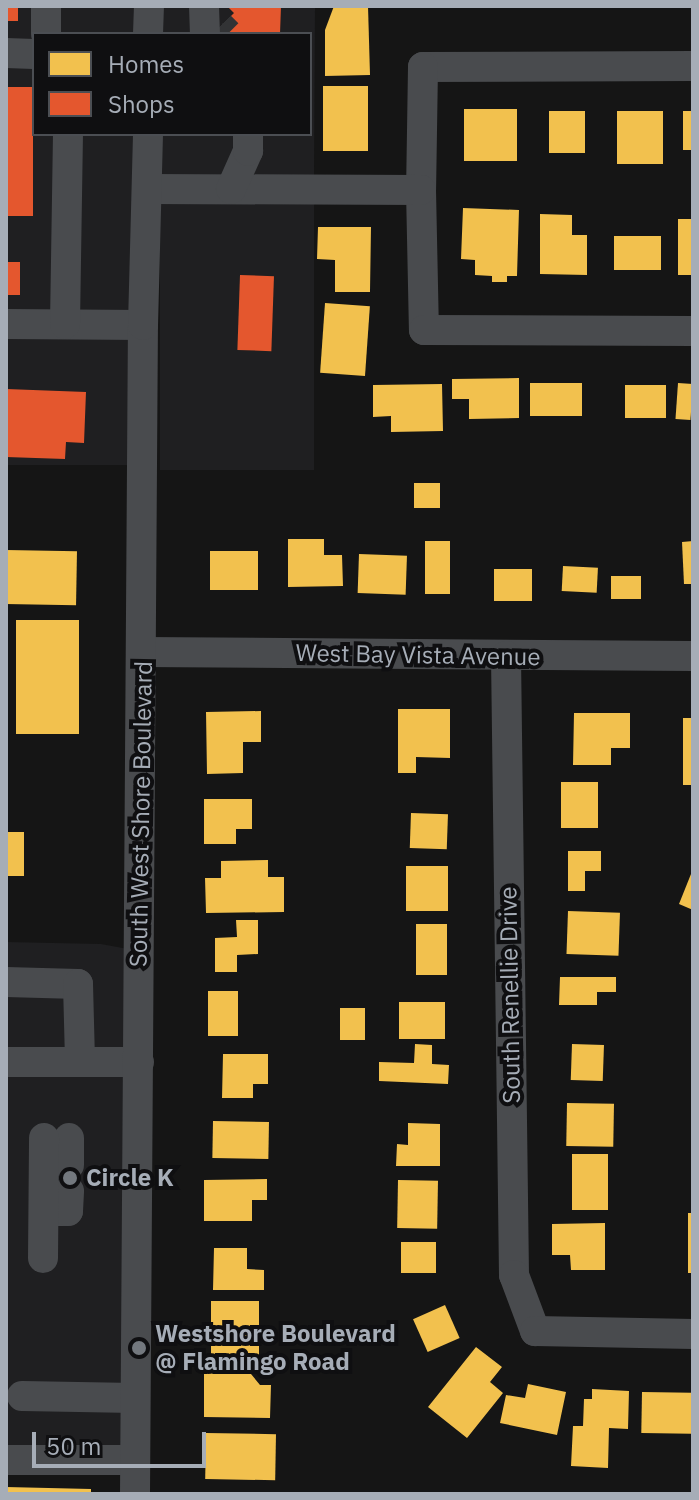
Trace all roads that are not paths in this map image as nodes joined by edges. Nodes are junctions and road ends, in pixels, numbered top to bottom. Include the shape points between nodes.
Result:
1 (46, 6) edge
2 (149, 6) edge
3 (46, 32) edge
4 (148, 32) edge
5 (6, 53) edge
6 (32, 54) edge
7 (693, 66) edge
8 (68, 136) edge
9 (148, 136) edge
10 (248, 136) edge
11 (148, 189) junction
12 (231, 189) junction
13 (421, 190) junction
14 (6, 324) edge
15 (65, 324) junction
16 (143, 325) junction
17 (693, 331) edge
18 (143, 652) junction
19 (506, 656) junction
20 (693, 656) edge
21 (6, 982) edge
22 (6, 1062) edge
23 (80, 1062) junction
24 (139, 1062) junction
25 (44, 1211) junction
26 (43, 1258) dead end
27 (693, 1334) edge
28 (22, 1396) dead end
29 (135, 1398) junction
30 (6, 1460) edge
31 (135, 1460) junction
32 (135, 1494) edge

1 - 3 street
2 - 4 street
5 - 6 street
7 - 13 street via 423,67
8 - 15 street
9 - 11 street, South West Shore Boulevard
10 - 12 street via 248,151
11 - 12 street
11 - 16 street, South West Shore Boulevard
12 - 13 street
13 - 17 street via 424,330
14 - 15 street
15 - 16 street
16 - 18 street, South West Shore Boulevard
18 - 19 street, West Bay Vista Avenue
18 - 24 street, South West Shore Boulevard
19 - 20 street, West Bay Vista Avenue
19 - 27 street, South Renellie Drive via 514,1275 535,1331
21 - 23 street via 78,984
22 - 23 street
23 - 24 street
24 - 29 street, South West Shore Boulevard
25 - 25 street via 62,1158 68,1211
25 - 26 street
28 - 29 street
29 - 31 street, South West Shore Boulevard
30 - 31 street
31 - 32 street, South West Shore Boulevard

